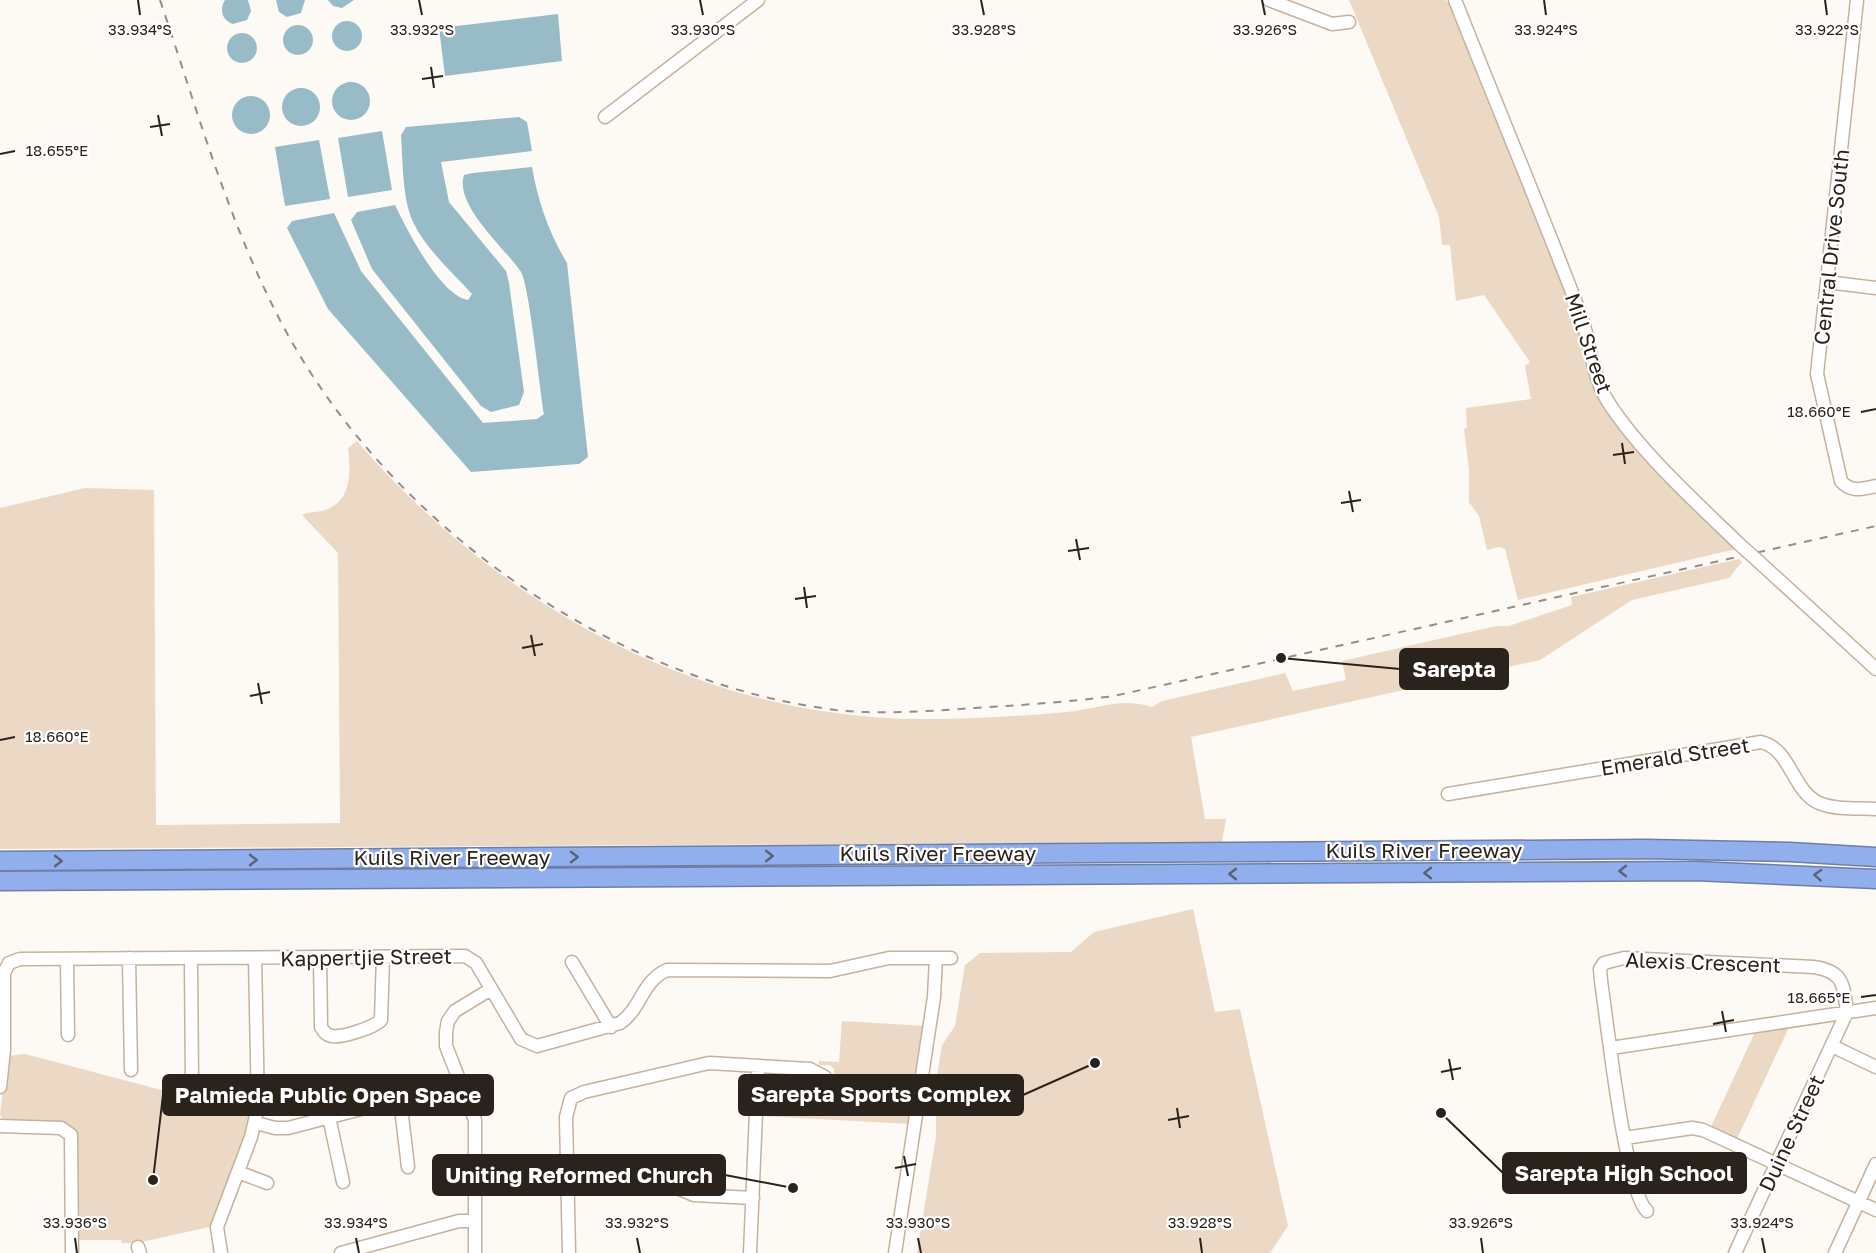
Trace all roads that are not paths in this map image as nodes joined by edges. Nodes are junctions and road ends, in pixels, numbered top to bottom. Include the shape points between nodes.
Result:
1 (758, 0) edge
2 (1269, 0) edge
3 (1455, 0) edge
4 (1857, 0) edge
5 (1349, 22) dead end
6 (605, 117) dead end
7 (1827, 282) junction
8 (1876, 288) edge
9 (1876, 486) edge
10 (1876, 669) edge
11 (1448, 794) dead end
12 (1876, 809) edge
13 (1876, 857) edge
14 (0, 861) edge
15 (1876, 879) edge
16 (0, 881) edge
17 (320, 957) junction
18 (383, 957) junction
19 (129, 958) junction
20 (255, 958) junction
21 (936, 958) junction
22 (951, 958) dead end
23 (67, 959) junction
24 (192, 959) junction
25 (572, 962) dead end
26 (491, 989) junction
27 (1876, 1008) edge
28 (1847, 1012) junction
29 (1, 1024) edge
30 (611, 1027) junction
31 (68, 1035) dead end
32 (1832, 1046) junction
33 (1611, 1048) junction
34 (758, 1066) junction
35 (1876, 1067) edge
36 (131, 1070) dead end
37 (825, 1077) dead end
38 (461, 1083) junction
39 (192, 1084) dead end
40 (0, 1087) edge
41 (400, 1099) junction
42 (328, 1118) junction
43 (256, 1123) junction
44 (0, 1126) edge
45 (1625, 1138) junction
46 (1776, 1164) junction
47 (1876, 1164) edge
48 (408, 1167) dead end
49 (238, 1172) junction
50 (343, 1182) dead end
51 (267, 1183) dead end
52 (677, 1188) dead end
53 (753, 1198) junction
54 (1859, 1202) junction
55 (1876, 1210) edge
56 (1647, 1211) dead end
57 (475, 1221) junction
58 (72, 1253) edge
59 (221, 1253) edge
60 (341, 1253) edge
61 (475, 1253) edge
62 (568, 1253) edge
63 (750, 1253) edge
64 (895, 1253) edge
65 (1735, 1253) edge
66 (1835, 1253) edge

1 - 6 street
2 - 5 street via 1332,24
3 - 10 street, Mill Street, bridge via 1580,313 1596,376 1607,399 1677,482
4 - 7 street, Central Drive South
7 - 8 street
7 - 9 street, Central Drive South via 1818,378 1839,476 1849,488
11 - 12 street, Emerald Street via 1761,742 1777,751 1806,793 1817,802
14 -> 13 highway, Kuils River Freeway via 1646,849
15 -> 16 highway, Kuils River Freeway via 1672,871
17 - 18 street, Kappertjie Street
17 - 18 street via 321,1024 326,1034 334,1036 375,1026 381,1020
17 - 20 street, Kappertjie Street
18 - 26 street, Kappertjie Street via 465,956 476,963
19 - 23 street, Kappertjie Street
19 - 24 street, Kappertjie Street
19 - 36 street
20 - 24 street, Kappertjie Street
20 - 43 street
21 - 22 street, Kappertjie Street
21 - 30 street, Kappertjie Street via 889,958 830,971 667,970 648,983 628,1016
21 - 64 street via 934,997
23 - 29 street, Kappertjie Street via 25,958 9,963 3,982
23 - 31 street
24 - 39 street
25 - 30 street
26 - 30 street, Kappertjie Street via 521,1039 530,1045 541,1046
26 - 38 street via 455,1011 448,1021 446,1046
27 - 28 street
28 - 32 street, Duine Street
28 - 33 street
28 - 33 street, Alexis Crescent via 1841,980 1826,969 1612,959 1600,969
29 - 40 street, Kappertjie Street
32 - 35 street
32 - 46 street, Duine Street
33 - 45 street, Alexis Crescent
34 - 37 street via 810,1069
34 - 53 street
34 - 62 street via 703,1064 571,1098 566,1117
38 - 41 street
38 - 57 street via 475,1120
41 - 42 street
41 - 48 street
42 - 43 street via 280,1129
42 - 50 street
43 - 49 street
44 - 58 street via 61,1128 71,1135
45 - 46 street via 1698,1128
45 - 56 street, Alexis Crescent via 1633,1186
46 - 54 street
46 - 65 street, Duine Street
47 - 54 street
49 - 51 street
49 - 59 street via 217,1227
52 - 53 street via 694,1195
53 - 63 street
54 - 55 street
54 - 66 street
57 - 60 street via 459,1221
57 - 61 street

